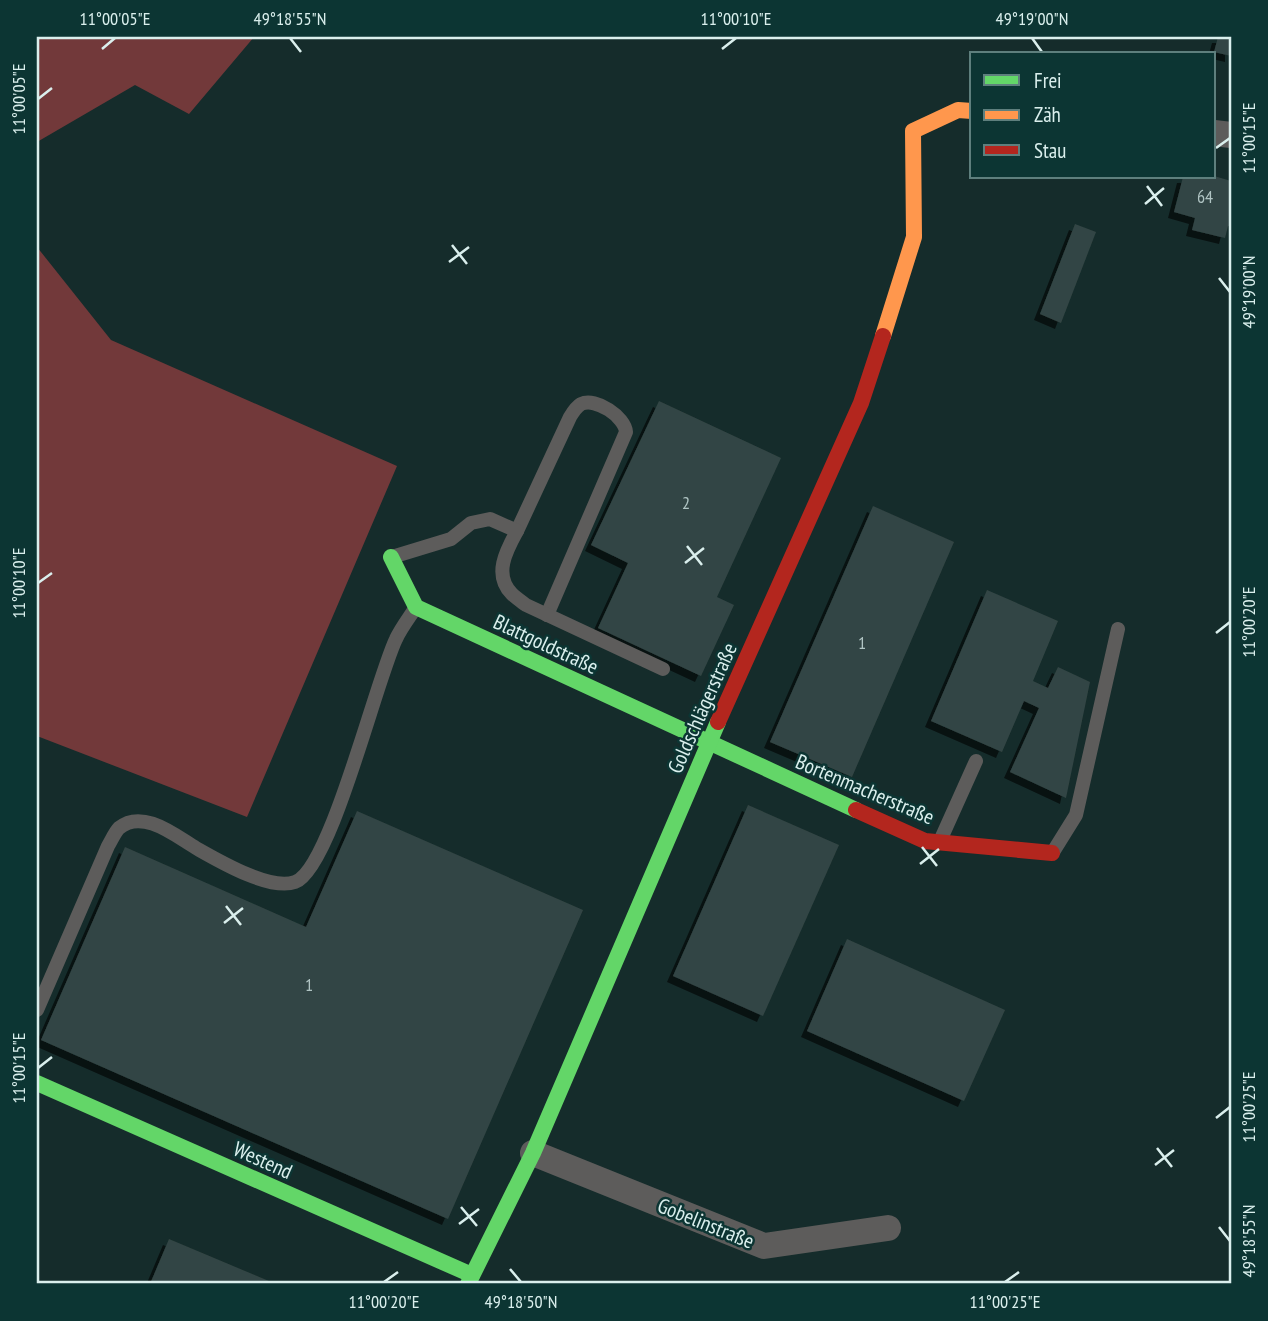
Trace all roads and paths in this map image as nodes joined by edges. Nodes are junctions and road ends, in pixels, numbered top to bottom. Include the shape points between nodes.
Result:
1 (970, 111) edge
2 (517, 531) junction
3 (391, 557) joint
4 (416, 607) junction
5 (547, 615) junction
6 (1118, 629) dead end
7 (663, 670) dead end
8 (709, 743) junction
9 (976, 761) dead end
10 (939, 842) junction
11 (1052, 853) joint
12 (37, 1010) edge
13 (37, 1083) edge
14 (533, 1153) junction
15 (888, 1228) dead end
16 (470, 1280) edge

1 - 8 street, Goldschlägerstraße via 958,110 913,131 914,237 861,403
2 - 3 lane via 490,519 471,523 452,539
2 - 5 lane via 501,569 503,579 511,593
2 - 5 lane via 576,408 592,403 615,413 626,425 626,432
3 - 4 street
4 - 8 street, Blattgoldstraße
4 - 12 lane via 396,639 339,805 310,869 297,881 279,884 234,868 152,823 134,822 119,828
5 - 7 lane
6 - 11 lane via 1076,815
8 - 10 street, Bortenmacherstraße via 925,841
8 - 14 street, Goldschlägerstraße
9 - 10 lane
10 - 11 street, Bortenmacherstraße
13 - 16 street, Westend
14 - 15 street, Gobelinstraße via 764,1246
14 - 16 street, Goldschlägerstraße

